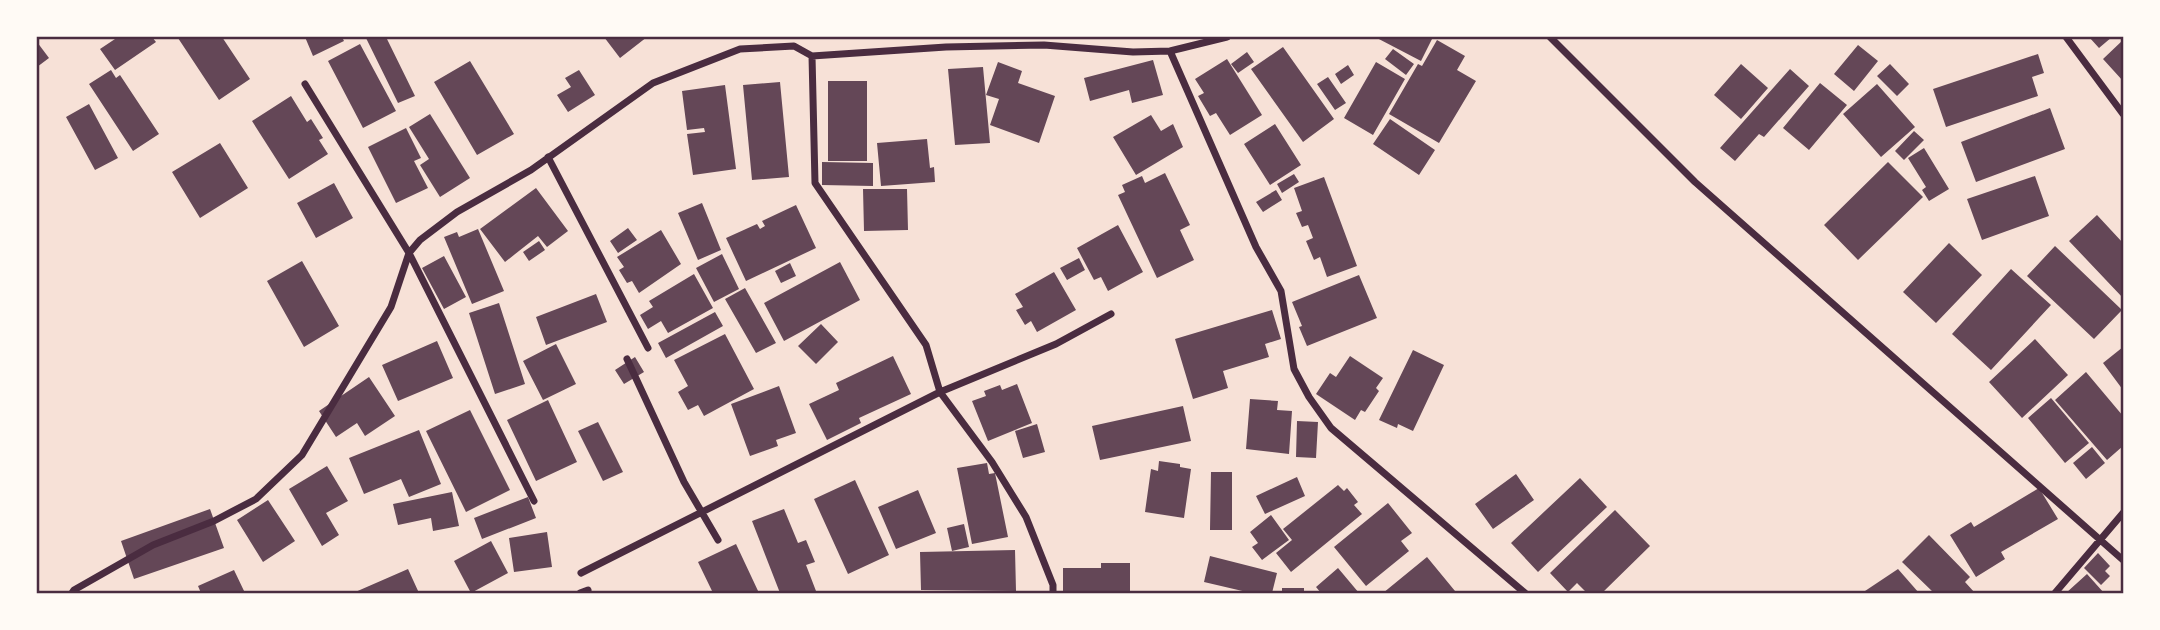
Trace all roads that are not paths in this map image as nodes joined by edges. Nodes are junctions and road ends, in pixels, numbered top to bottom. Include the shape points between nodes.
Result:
1 (1227, 37) edge
2 (1550, 37) edge
3 (2066, 37) edge
4 (1170, 51) junction
5 (813, 56) junction
6 (305, 84) dead end
7 (2123, 114) edge
8 (548, 157) junction
9 (409, 253) junction
10 (1111, 314) dead end
11 (648, 348) dead end
12 (627, 359) dead end
13 (940, 393) junction
14 (534, 501) dead end
15 (701, 512) junction
16 (2123, 513) edge
17 (718, 540) dead end
18 (2102, 540) junction
19 (2123, 560) edge
20 (581, 573) dead end
21 (72, 593) edge
22 (1053, 593) edge
23 (1525, 593) edge
24 (2055, 593) edge

1 - 4 street
2 - 18 street via 1695,182
3 - 7 street
4 - 5 street via 1044,45
4 - 23 street via 1256,247 1281,291 1294,369 1314,404 1331,428
5 - 8 street via 794,46 740,49 653,83
5 - 13 street via 815,183 926,345
6 - 9 street
8 - 9 street via 457,212
8 - 11 street
9 - 14 street
9 - 21 street via 391,307 302,455 256,499 153,545
10 - 13 street via 1056,344
12 - 15 street
13 - 15 street
13 - 22 street via 1026,517
15 - 17 street
15 - 20 street
16 - 18 street
18 - 19 street
18 - 24 street

